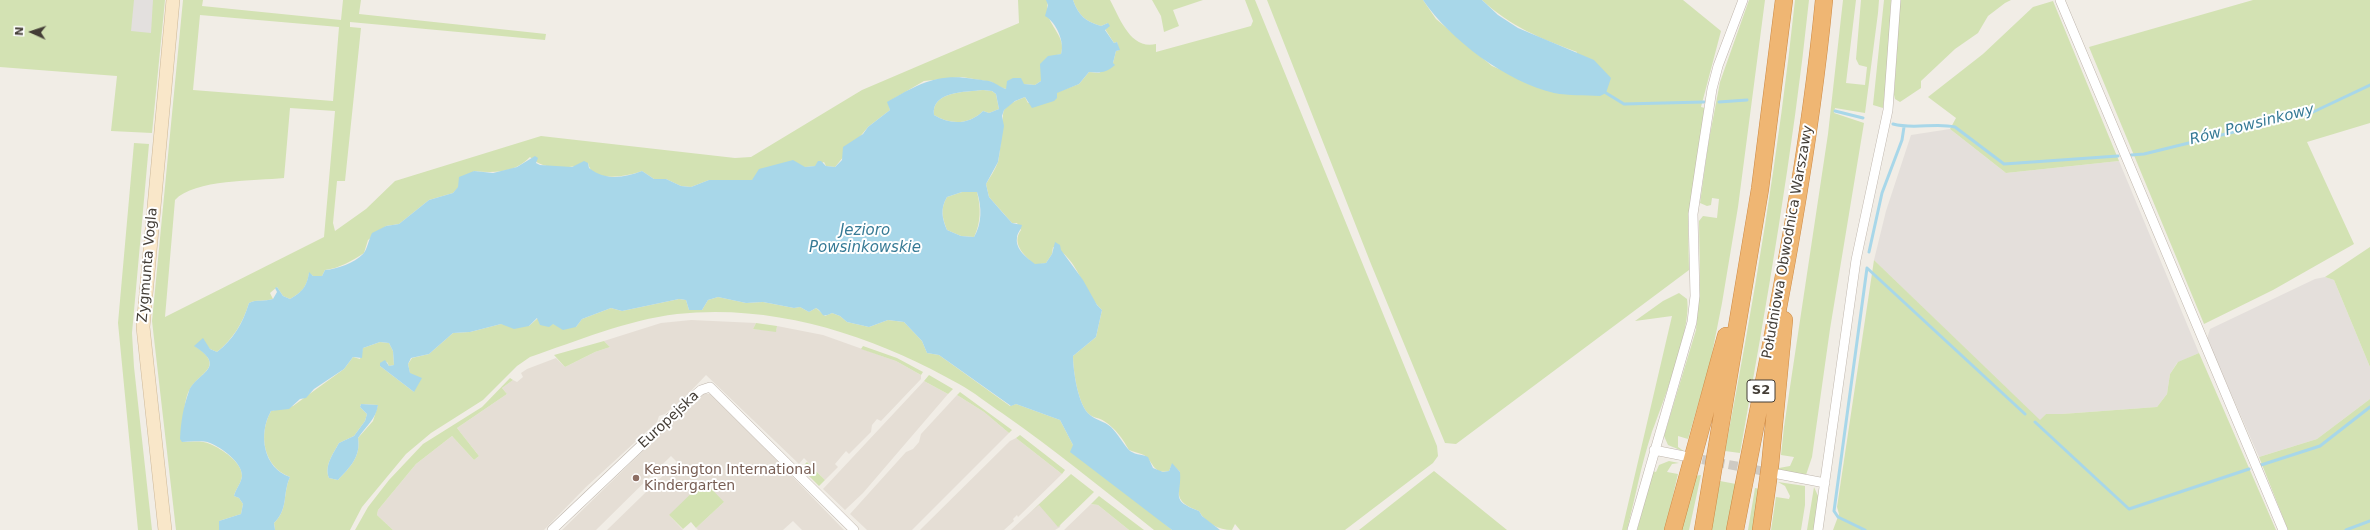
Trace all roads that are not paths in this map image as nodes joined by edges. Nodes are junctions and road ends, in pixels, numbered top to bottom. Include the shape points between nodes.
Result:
1 (173, 0) edge
2 (1743, 0) edge
3 (1784, 0) edge
4 (1824, 0) edge
5 (1896, 0) edge
6 (2060, 0) edge
7 (1789, 252) junction
8 (1748, 257) junction
9 (1654, 450) junction
10 (1684, 456) tunnel mouth
11 (1778, 474) tunnel mouth
12 (1825, 482) junction
13 (164, 530) edge
14 (552, 530) edge
15 (854, 530) edge
16 (1632, 530) edge
17 (1673, 530) edge
18 (1703, 530) edge
19 (1735, 530) edge
20 (1760, 530) edge
21 (1818, 530) edge
22 (2283, 530) edge

1 - 13 street, Zygmunta Vogla via 143,328
2 - 9 street via 1712,89 1693,214 1695,296 1692,322
3 - 8 highway, S2 via 1767,136
4 - 7 highway, Południowa Obwodnica Warszawy / S2 via 1818,63
5 - 12 street via 1888,110 1856,260
6 - 22 street
7 - 19 highway, Południowa Obwodnica Warszawy / S2
7 - 20 highway via 1770,466
8 - 17 highway
8 - 18 highway, S2
9 - 10 street
9 - 16 street
11 - 12 street
12 - 21 street
14 - 15 street, Europejska via 689,400 701,390 710,387

